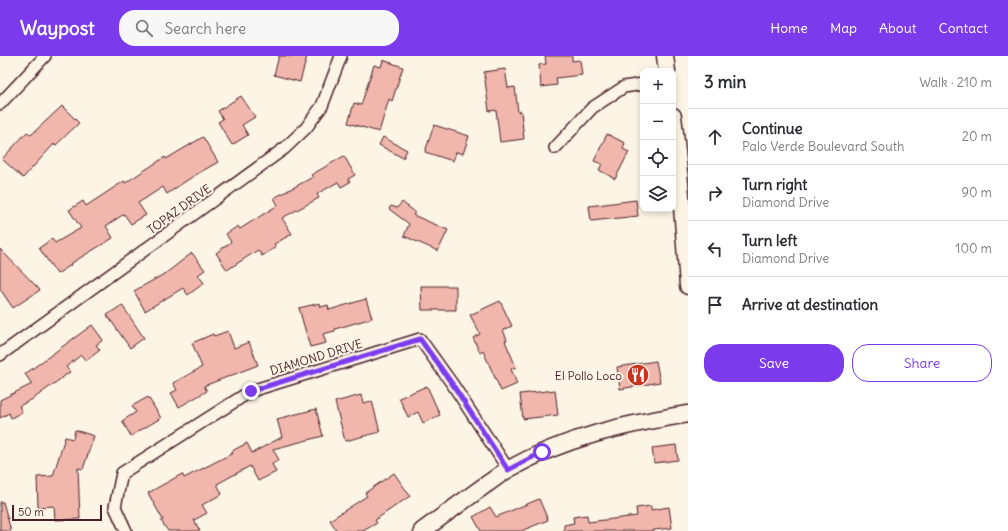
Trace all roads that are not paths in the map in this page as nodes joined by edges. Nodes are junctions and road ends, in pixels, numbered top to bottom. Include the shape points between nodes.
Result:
1 (45, 56) edge
2 (341, 56) edge
3 (665, 56) edge
4 (667, 68) edge
5 (640, 84) edge
6 (0, 104) edge
7 (676, 138) edge
8 (556, 148) dead end
9 (688, 286) edge
10 (0, 355) edge
11 (688, 414) edge
12 (508, 470) junction
13 (126, 531) edge
14 (422, 531) edge

1 - 6 street
2 - 10 street, TOPAZ DRIVE via 322,106 306,128 285,148
3 - 4 main road
5 - 8 street via 624,87 592,108
7 - 9 main road
11 - 12 main road via 582,437 542,452
12 - 13 street, DIAMOND DRIVE via 420,339 251,391 122,473 115,507
12 - 14 main road

